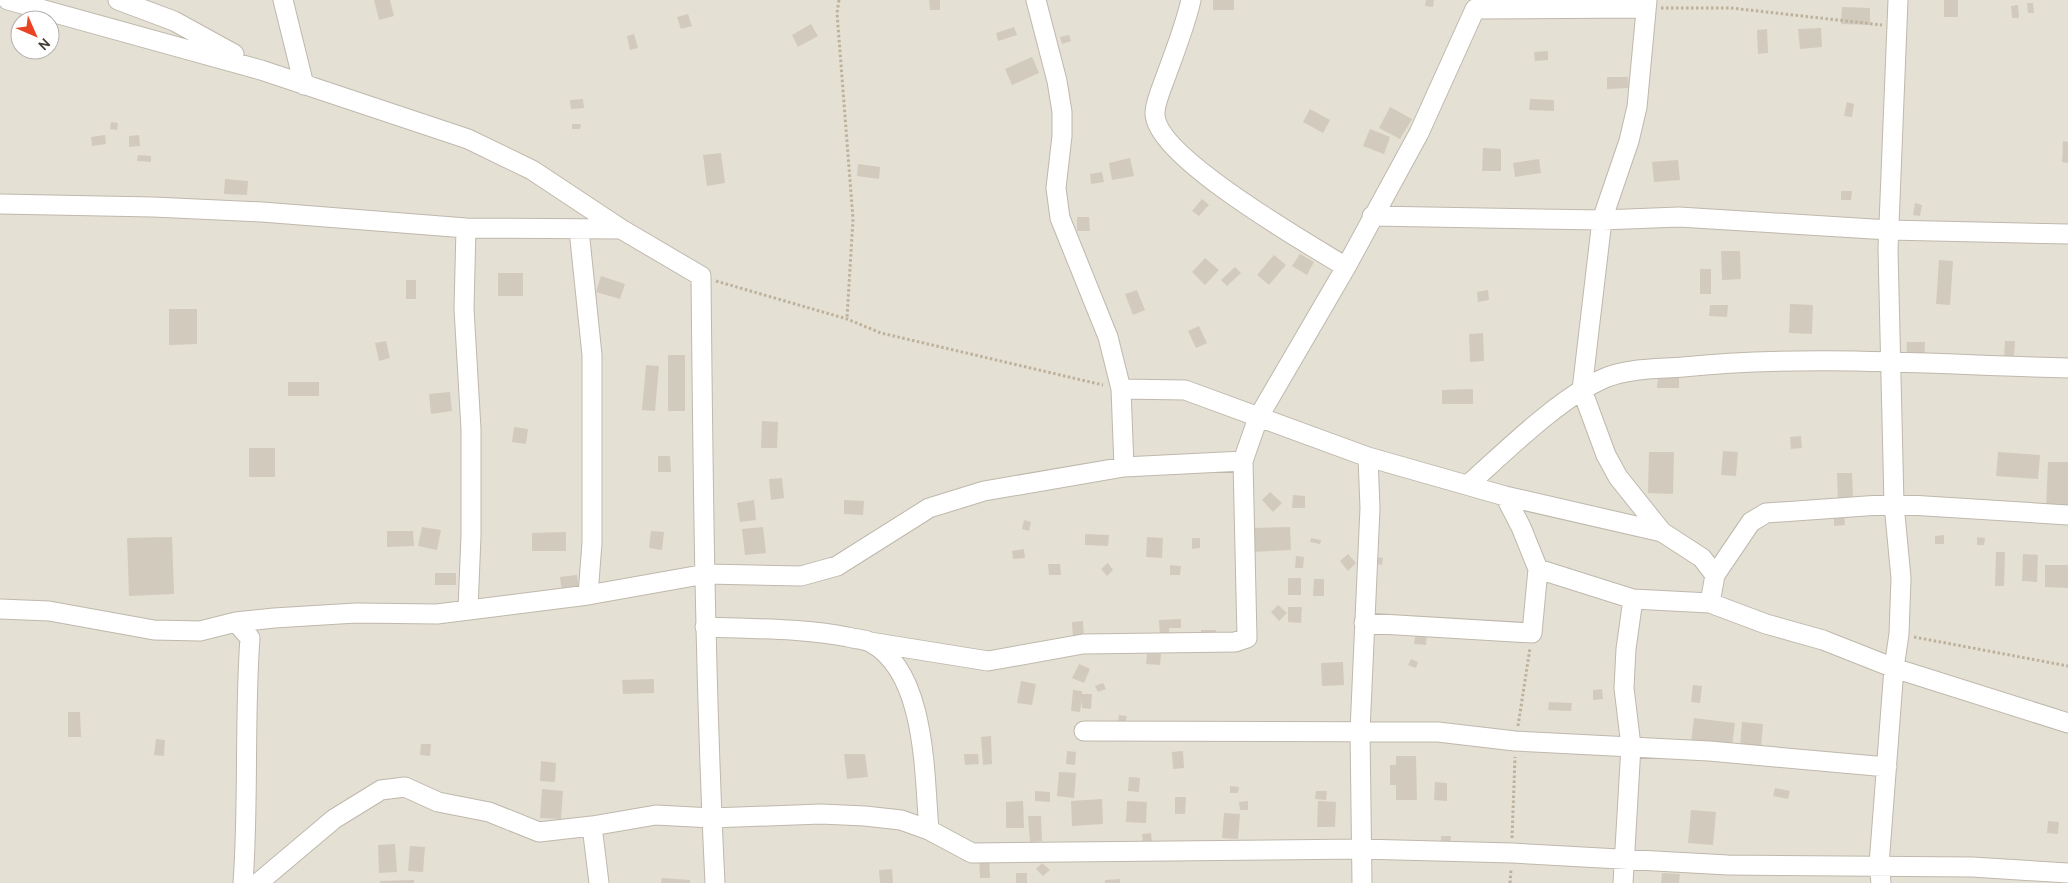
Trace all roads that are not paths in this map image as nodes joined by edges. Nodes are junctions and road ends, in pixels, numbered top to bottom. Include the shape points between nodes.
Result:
1 (8, 0) edge
2 (283, 0) edge
3 (1036, 0) edge
4 (1191, 0) edge
5 (1898, 0) edge
6 (122, 1) edge
7 (1476, 4) edge
8 (1646, 4) edge
9 (261, 70) junction
10 (304, 85) junction
11 (0, 204) edge
12 (1372, 216) junction
13 (1602, 220) junction
14 (466, 228) junction
15 (621, 229) junction
16 (579, 230) junction
17 (1889, 230) junction
18 (2068, 234) edge
19 (1346, 267) junction
20 (1889, 363) junction
21 (2068, 368) edge
22 (1121, 389) junction
23 (1582, 390) junction
24 (1258, 418) junction
25 (1368, 457) junction
26 (1243, 461) junction
27 (1124, 466) junction
28 (1469, 484) junction
29 (1505, 496) junction
30 (1894, 504) junction
31 (2068, 515) edge
32 (1662, 532) junction
33 (1538, 568) junction
34 (706, 574) junction
35 (1715, 575) junction
36 (588, 595) junction
37 (1633, 600) junction
38 (1710, 603) junction
39 (0, 610) edge
40 (468, 610) junction
41 (274, 618) junction
42 (236, 622) junction
43 (1364, 623) junction
44 (705, 627) junction
45 (250, 638) junction
46 (870, 642) junction
47 (1894, 668) junction
48 (2068, 724) edge
49 (1084, 730) dead end
50 (1360, 731) junction
51 (1631, 746) junction
52 (1887, 767) junction
53 (712, 818) junction
54 (592, 826) junction
55 (929, 830) junction
56 (1361, 849) junction
57 (1625, 859) junction
58 (2068, 873) edge
59 (1880, 874) edge
60 (243, 883) edge
61 (258, 883) edge
62 (599, 883) edge
63 (715, 883) edge
64 (1362, 883) edge
65 (1623, 883) edge

1 - 9 street
2 - 10 street
3 - 22 street via 1062,112 1056,188 1060,218 1108,337
4 - 19 street via 1154,114 1163,133 1196,168 1269,221
5 - 17 street
6 - 9 street via 174,21
7 - 8 street
7 - 12 street via 1419,133
8 - 13 street via 1637,107 1629,142
9 - 10 street
10 - 15 street via 468,138 532,170
11 - 14 street via 262,212
12 - 13 street
12 - 19 street
13 - 17 street via 1679,217
13 - 23 street
14 - 16 street
14 - 40 street via 464,309 471,429
15 - 16 street
15 - 34 street via 701,276
16 - 36 street via 592,355 592,543
17 - 18 street
17 - 20 street
19 - 24 street
20 - 21 street
20 - 23 street via 1790,361 1704,364 1624,373 1606,377
20 - 30 street
22 - 24 street via 1185,390
22 - 27 street
23 - 28 street via 1519,439
23 - 32 street via 1606,455 1618,477
24 - 25 street
24 - 26 street
25 - 28 street
25 - 43 street via 1370,508
26 - 27 street
26 - 46 street via 1247,638 1235,642 1083,644 988,661
27 - 34 street via 984,491 929,508 837,566 801,576
28 - 29 street
29 - 32 street
29 - 33 street
30 - 31 street
30 - 35 street via 1766,513 1751,522
30 - 47 street via 1901,578
32 - 35 street via 1702,558
33 - 37 street
33 - 43 street via 1532,633
34 - 36 street
34 - 44 street
35 - 38 street
36 - 40 street
37 - 38 street
37 - 51 street via 1624,688
38 - 47 street via 1766,624 1823,640
39 - 42 street via 49,611 154,630 200,631
40 - 41 street via 437,614 356,613
41 - 42 street
41 - 45 street
42 - 45 street
43 - 50 street
44 - 46 street via 825,632
44 - 53 street
45 - 60 street via 245,699 247,834
46 - 55 street via 892,660 910,690 919,729
47 - 48 street
47 - 52 street
49 - 50 street
50 - 51 street via 1438,732 1515,741
50 - 56 street
51 - 52 street via 1791,756
51 - 57 street
52 - 59 street
53 - 54 street via 656,815
53 - 55 street via 821,814 865,816 901,820
53 - 63 street
54 - 61 street via 539,832 489,812 438,802 405,787 382,790 334,819
54 - 62 street
55 - 56 street via 972,853
56 - 57 street
56 - 64 street
57 - 59 street
57 - 65 street
58 - 59 street via 2041,870

